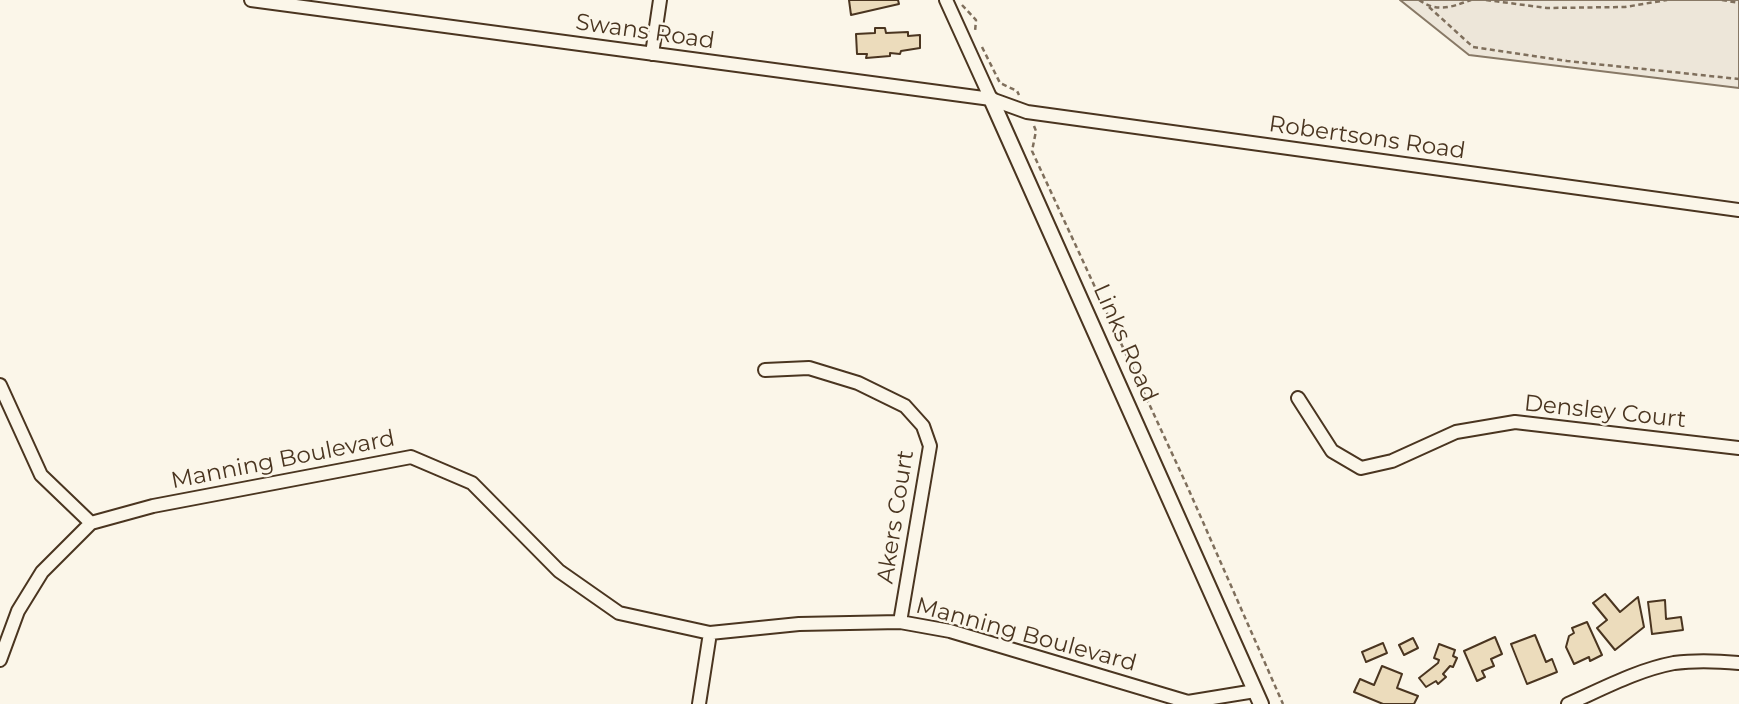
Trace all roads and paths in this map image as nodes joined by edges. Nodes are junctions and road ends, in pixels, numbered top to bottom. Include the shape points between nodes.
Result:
1 (251, 0) edge
2 (660, 0) edge
3 (946, 0) edge
4 (959, 0) edge
5 (1419, 0) edge
6 (1471, 0) edge
7 (1486, 0) edge
8 (1667, 0) edge
9 (1723, 0) edge
10 (1739, 3) edge
11 (1429, 7) junction
12 (975, 32) dead end
13 (980, 42) dead end
14 (652, 54) junction
15 (1739, 79) edge
16 (991, 99) junction
17 (1027, 112) junction
18 (1739, 210) edge
19 (765, 370) dead end
20 (0, 385) edge
21 (1298, 398) dead end
22 (1739, 447) edge
23 (91, 523) junction
24 (901, 622) junction
25 (710, 633) junction
26 (0, 660) edge
27 (1739, 663) edge
28 (1258, 697) edge
29 (699, 704) edge
30 (1283, 704) edge
31 (1568, 704) edge

1 - 14 street, Swans Road
2 - 14 street
3 - 16 street, Links Road
4 - 12 path via 976,20
5 - 11 path
6 - 11 path via 1448,8
7 - 8 path via 1547,8 1625,7
9 - 10 path
11 - 15 path via 1473,47
13 - 17 path via 1000,83 1017,91
14 - 16 street, Swans Road
16 - 17 street, Robertsons Road
16 - 28 street, Links Road
17 - 18 street, Robertsons Road
17 - 30 path via 1036,131 1032,151
19 - 24 street, Akers Court via 809,368 858,383 905,406 923,426 930,446
20 - 23 street via 41,475
21 - 22 street, Densley Court via 1332,451 1361,468 1392,461 1456,432 1515,422
23 - 25 street, Manning Boulevard via 153,506 411,457 472,483 559,571 619,612
23 - 26 street, Manning Boulevard via 42,572 18,611
24 - 25 street, Manning Boulevard via 799,624
24 - 28 street, Manning Boulevard via 950,631 1188,702
25 - 29 street
27 - 31 street via 1674,663 1641,672

